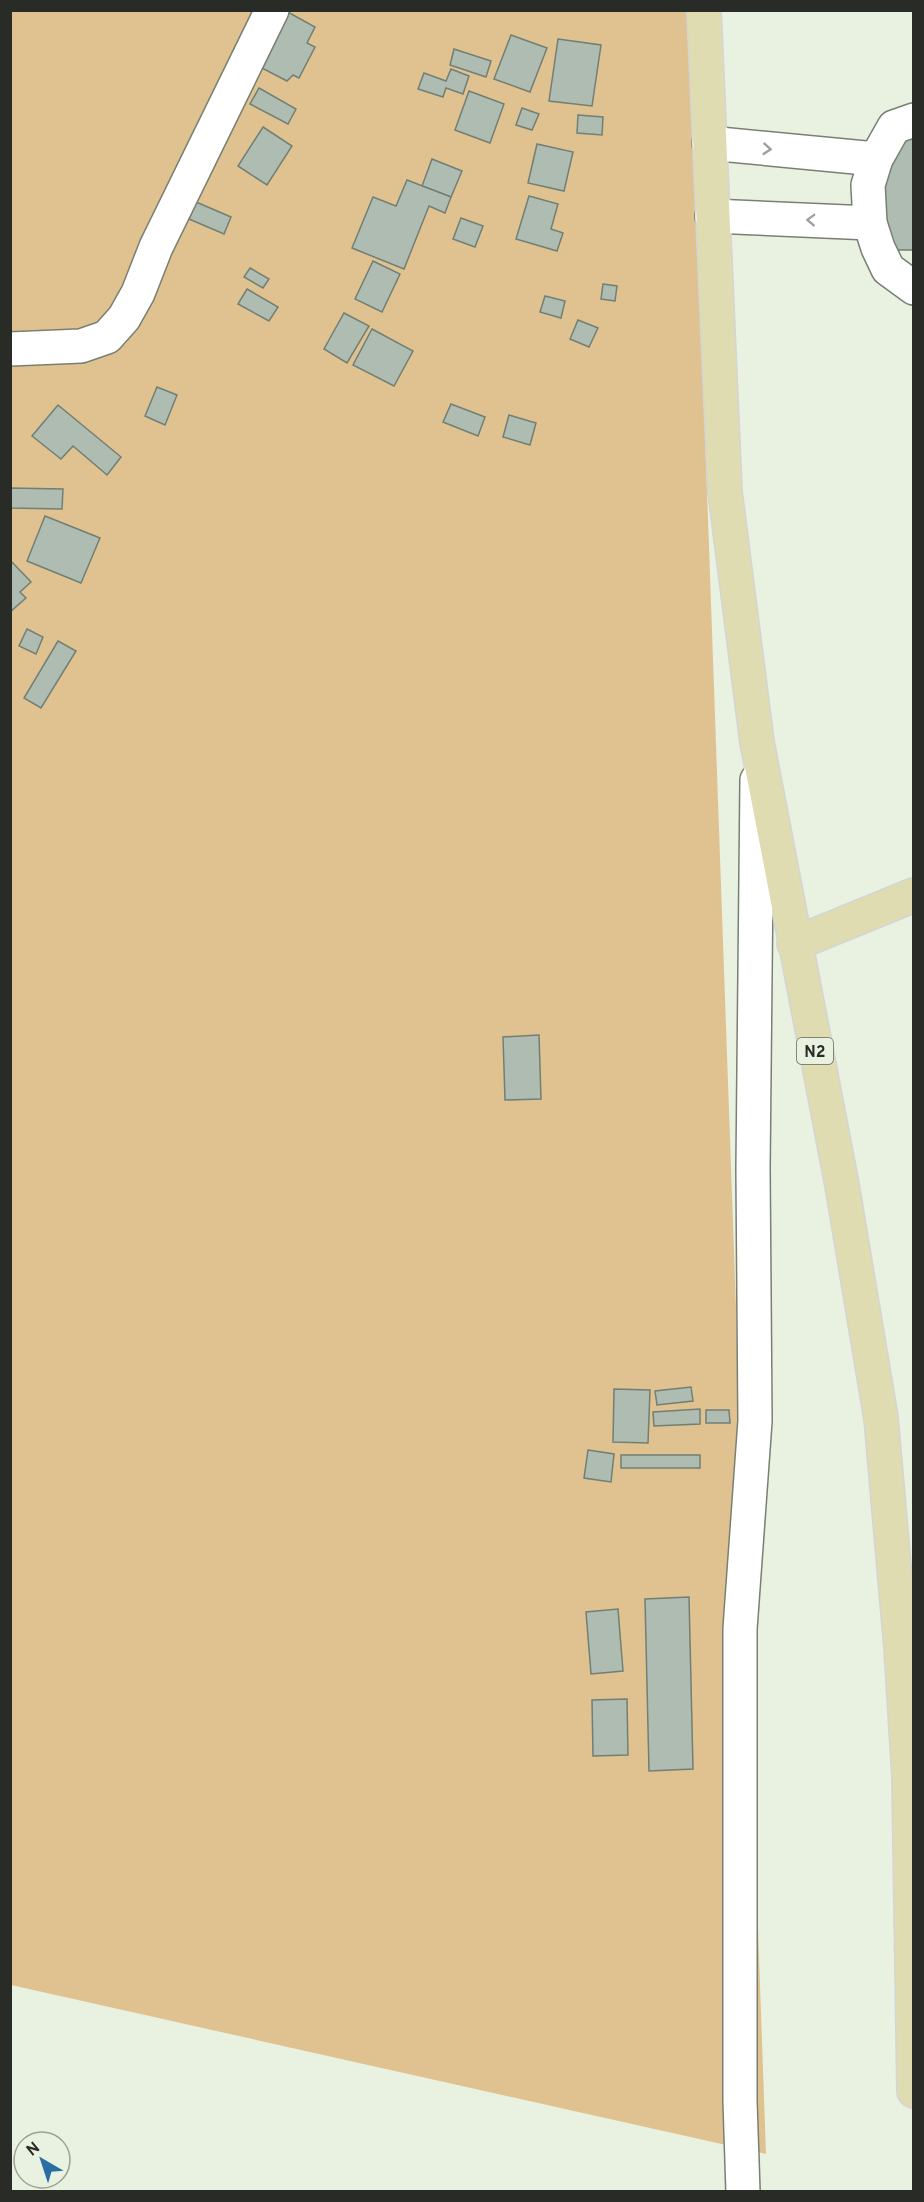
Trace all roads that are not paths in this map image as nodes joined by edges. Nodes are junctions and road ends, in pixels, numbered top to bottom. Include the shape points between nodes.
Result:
1 (272, 10) edge
2 (704, 10) edge
3 (914, 120) edge
4 (709, 143) junction
5 (876, 159) junction
6 (712, 216) junction
7 (870, 223) junction
8 (914, 288) edge
9 (10, 349) edge
10 (757, 742) junction
11 (914, 896) edge
12 (794, 944) junction
13 (914, 2091) edge
14 (744, 2192) edge

1 - 9 street via 124,318 106,337 81,346
2 - 4 main road, N2
3 - 5 street via 894,128
4 -> 5 street
4 - 6 main road, N2
5 - 7 street via 868,185
7 -> 6 street
6 - 10 main road, N2 via 725,492
7 - 8 street via 888,269
10 - 12 main road, N2
10 - 14 street via 755,1421 740,1629 740,2102
11 - 12 main road
12 - 13 main road, N2 via 842,1185 881,1418 909,1776

